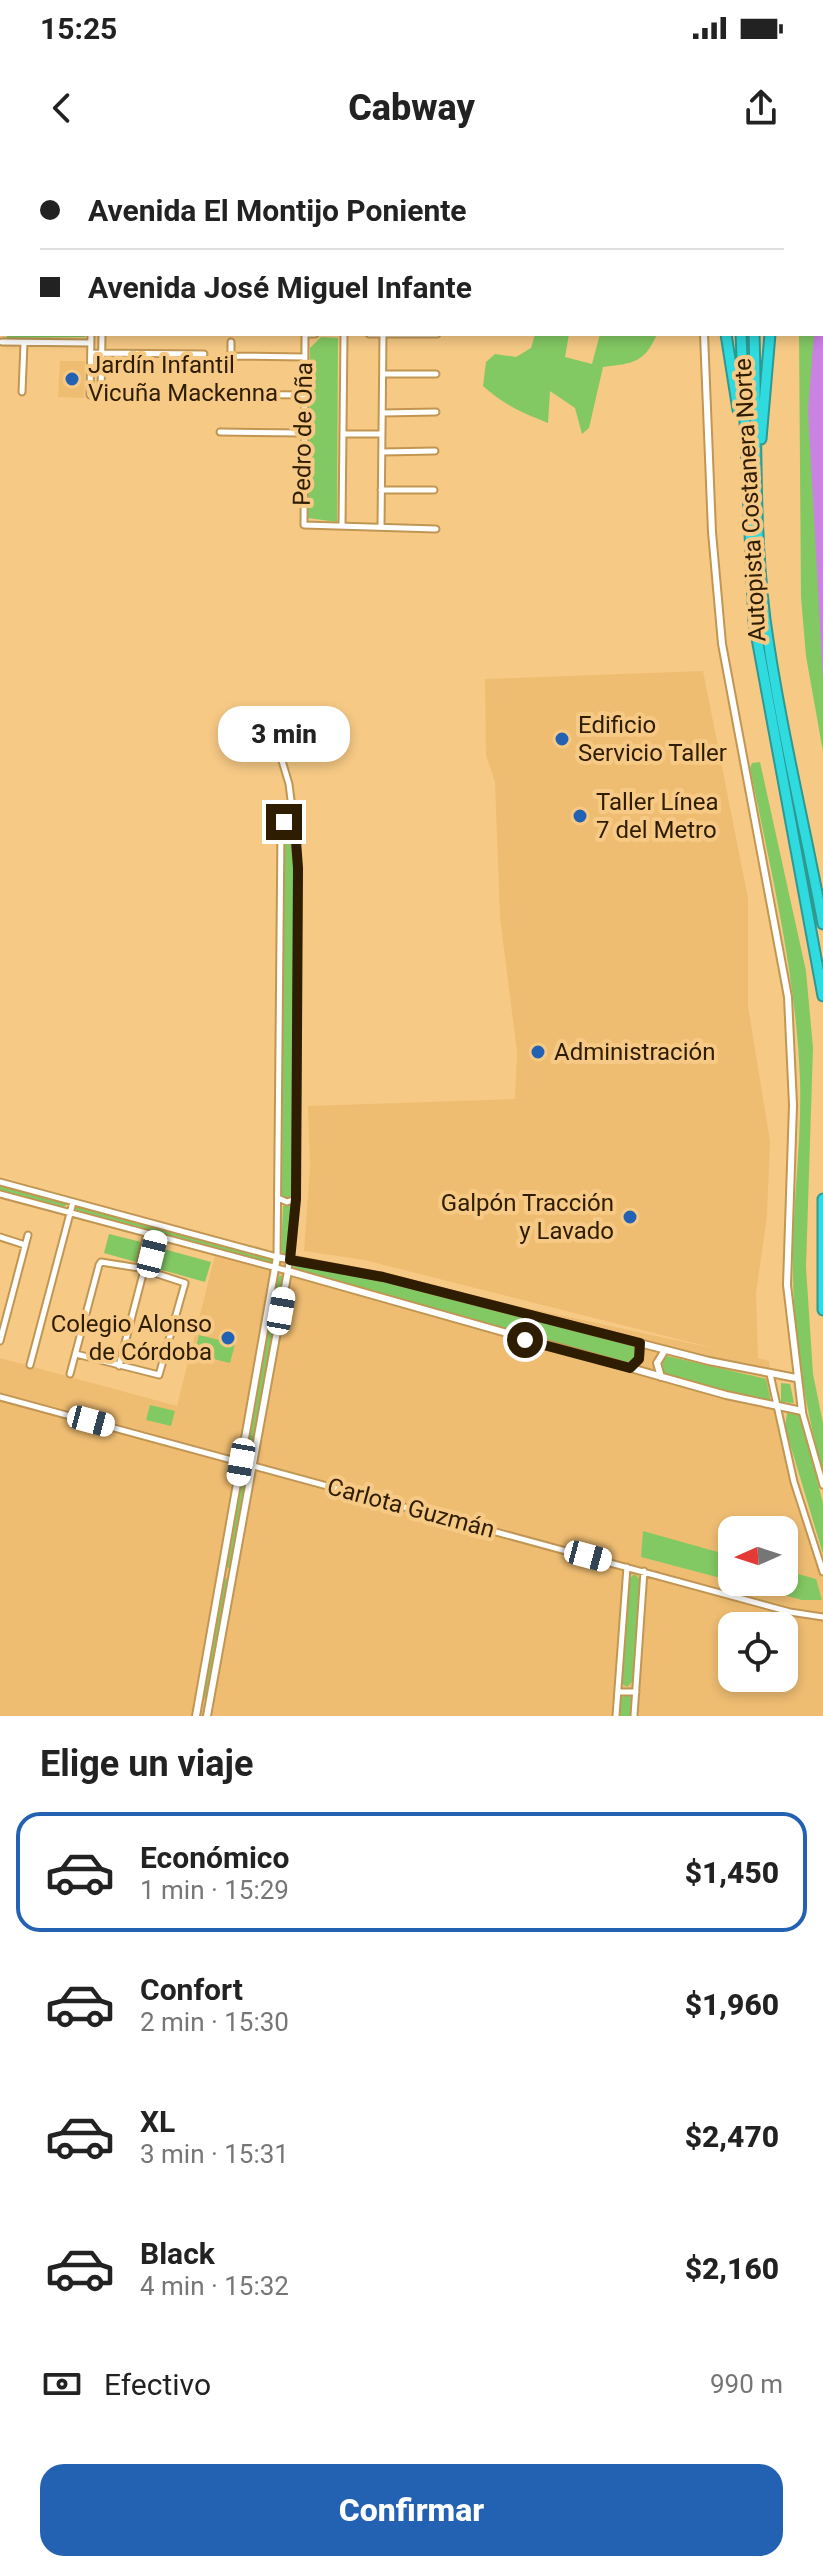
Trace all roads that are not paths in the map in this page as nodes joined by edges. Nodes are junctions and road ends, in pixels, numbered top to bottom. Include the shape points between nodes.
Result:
1 (91, 336) edge
2 (102, 336) edge
3 (308, 336) edge
4 (344, 336) edge
5 (383, 336) edge
6 (702, 336) edge
7 (726, 336) edge
8 (741, 336) edge
9 (754, 336) edge
10 (770, 336) edge
11 (2, 342) dead end
12 (231, 342) dead end
13 (24, 343) junction
14 (91, 343) junction
15 (91, 353) junction
16 (102, 353) junction
17 (204, 354) dead end
18 (231, 356) junction
19 (304, 357) junction
20 (231, 367) dead end
21 (383, 374) junction
22 (436, 374) dead end
23 (22, 392) dead end
24 (221, 394) dead end
25 (90, 395) dead end
26 (101, 395) dead end
27 (304, 395) junction
28 (436, 412) dead end
29 (382, 413) junction
30 (220, 432) dead end
31 (303, 433) junction
32 (343, 434) junction
33 (382, 434) junction
34 (435, 451) dead end
35 (382, 452) junction
36 (746, 471) junction
37 (757, 478) junction
38 (381, 490) junction
39 (434, 490) dead end
40 (342, 526) junction
41 (381, 527) junction
42 (436, 529) dead end
43 (280, 754) dead end
44 (294, 825) junction
45 (823, 924) edge
46 (823, 996) edge
47 (0, 1182) edge
48 (0, 1194) edge
49 (278, 1198) junction
50 (296, 1199) junction
51 (823, 1199) edge
52 (73, 1202) junction
53 (69, 1214) junction
54 (147, 1234) junction
55 (28, 1235) dead end
56 (0, 1237) edge
57 (157, 1237) junction
58 (25, 1245) junction
59 (277, 1257) junction
60 (290, 1260) junction
61 (276, 1269) junction
62 (144, 1270) junction
63 (288, 1271) junction
64 (823, 1310) edge
65 (0, 1340) edge
66 (640, 1343) junction
67 (665, 1350) junction
68 (76, 1354) junction
69 (30, 1365) dead end
70 (119, 1366) junction
71 (630, 1368) junction
72 (70, 1374) dead end
73 (770, 1374) junction
74 (661, 1377) junction
75 (796, 1378) junction
76 (0, 1397) edge
77 (776, 1408) junction
78 (802, 1411) junction
79 (241, 1462) junction
80 (253, 1465) junction
81 (823, 1485) edge
82 (627, 1567) junction
83 (644, 1571) junction
84 (823, 1572) edge
85 (221, 1573) junction
86 (233, 1576) junction
87 (823, 1617) edge
88 (618, 1692) junction
89 (636, 1692) junction
90 (196, 1716) edge
91 (207, 1716) edge
92 (616, 1716) edge
93 (634, 1716) edge

1 - 14 street
2 - 16 street
3 - 19 street, Pedro de Oña
4 - 32 street
5 - 21 street
6 - 75 street via 722,644 788,997 793,1105 787,1285
7 - 36 highway
8 - 36 highway, Autopista Costanera Norte
9 - 37 highway, Autopista Costanera Norte
10 - 37 highway
11 - 13 street
12 - 18 street
13 - 14 street
13 - 23 street
14 - 15 street
15 - 16 street
15 - 25 street
16 - 17 street
16 - 26 street
18 - 19 street
18 - 20 street
19 - 27 street, Pedro de Oña
21 - 22 street
21 - 29 street
24 - 27 street
27 - 31 street, Pedro de Oña
28 - 29 street
29 - 33 street
30 - 31 street
31 - 40 street, Pedro de Oña via 304,525
32 - 33 street
32 - 40 street
33 - 35 street
34 - 35 street
35 - 38 street
36 - 46 highway, Autopista Costanera Norte via 757,645
37 - 45 highway, Autopista Costanera Norte via 774,677
38 - 39 street
38 - 41 street
40 - 41 street
41 - 42 street
43 - 44 street
44 - 49 street via 285,821 281,828
44 - 50 street
47 - 52 street
48 - 53 street
49 - 50 street
49 - 59 street
50 - 60 street
51 - 64 highway
52 - 53 street
52 - 59 street
53 - 54 street
53 - 69 street
54 - 57 street
54 - 62 street
55 - 58 street
56 - 58 street
57 - 61 street
57 - 62 street
58 - 65 street
59 - 60 street
59 - 61 street
60 - 63 street
60 - 66 street via 383,1277
61 - 63 street
61 - 79 street
62 - 68 street via 106,1260 100,1264
62 - 70 street
62 - 70 street via 185,1283 162,1372 155,1376
63 - 71 street
63 - 80 street
66 - 67 street
66 - 71 street via 639,1359
67 - 73 street
67 - 74 street via 657,1363
68 - 70 street
68 - 72 street
71 - 74 street
73 - 75 street
73 - 77 street
74 - 77 street
75 - 78 street
76 - 79 street, Carlota Guzmán
77 - 78 street
77 - 84 street
78 - 81 street
79 - 80 street, Carlota Guzmán
79 - 85 street
80 - 82 street, Carlota Guzmán
80 - 86 street
82 - 83 street, Carlota Guzmán
82 - 88 street
83 - 87 street, Carlota Guzmán
83 - 89 street
85 - 86 street
85 - 90 street
86 - 91 street
88 - 89 street
88 - 92 street
89 - 93 street

